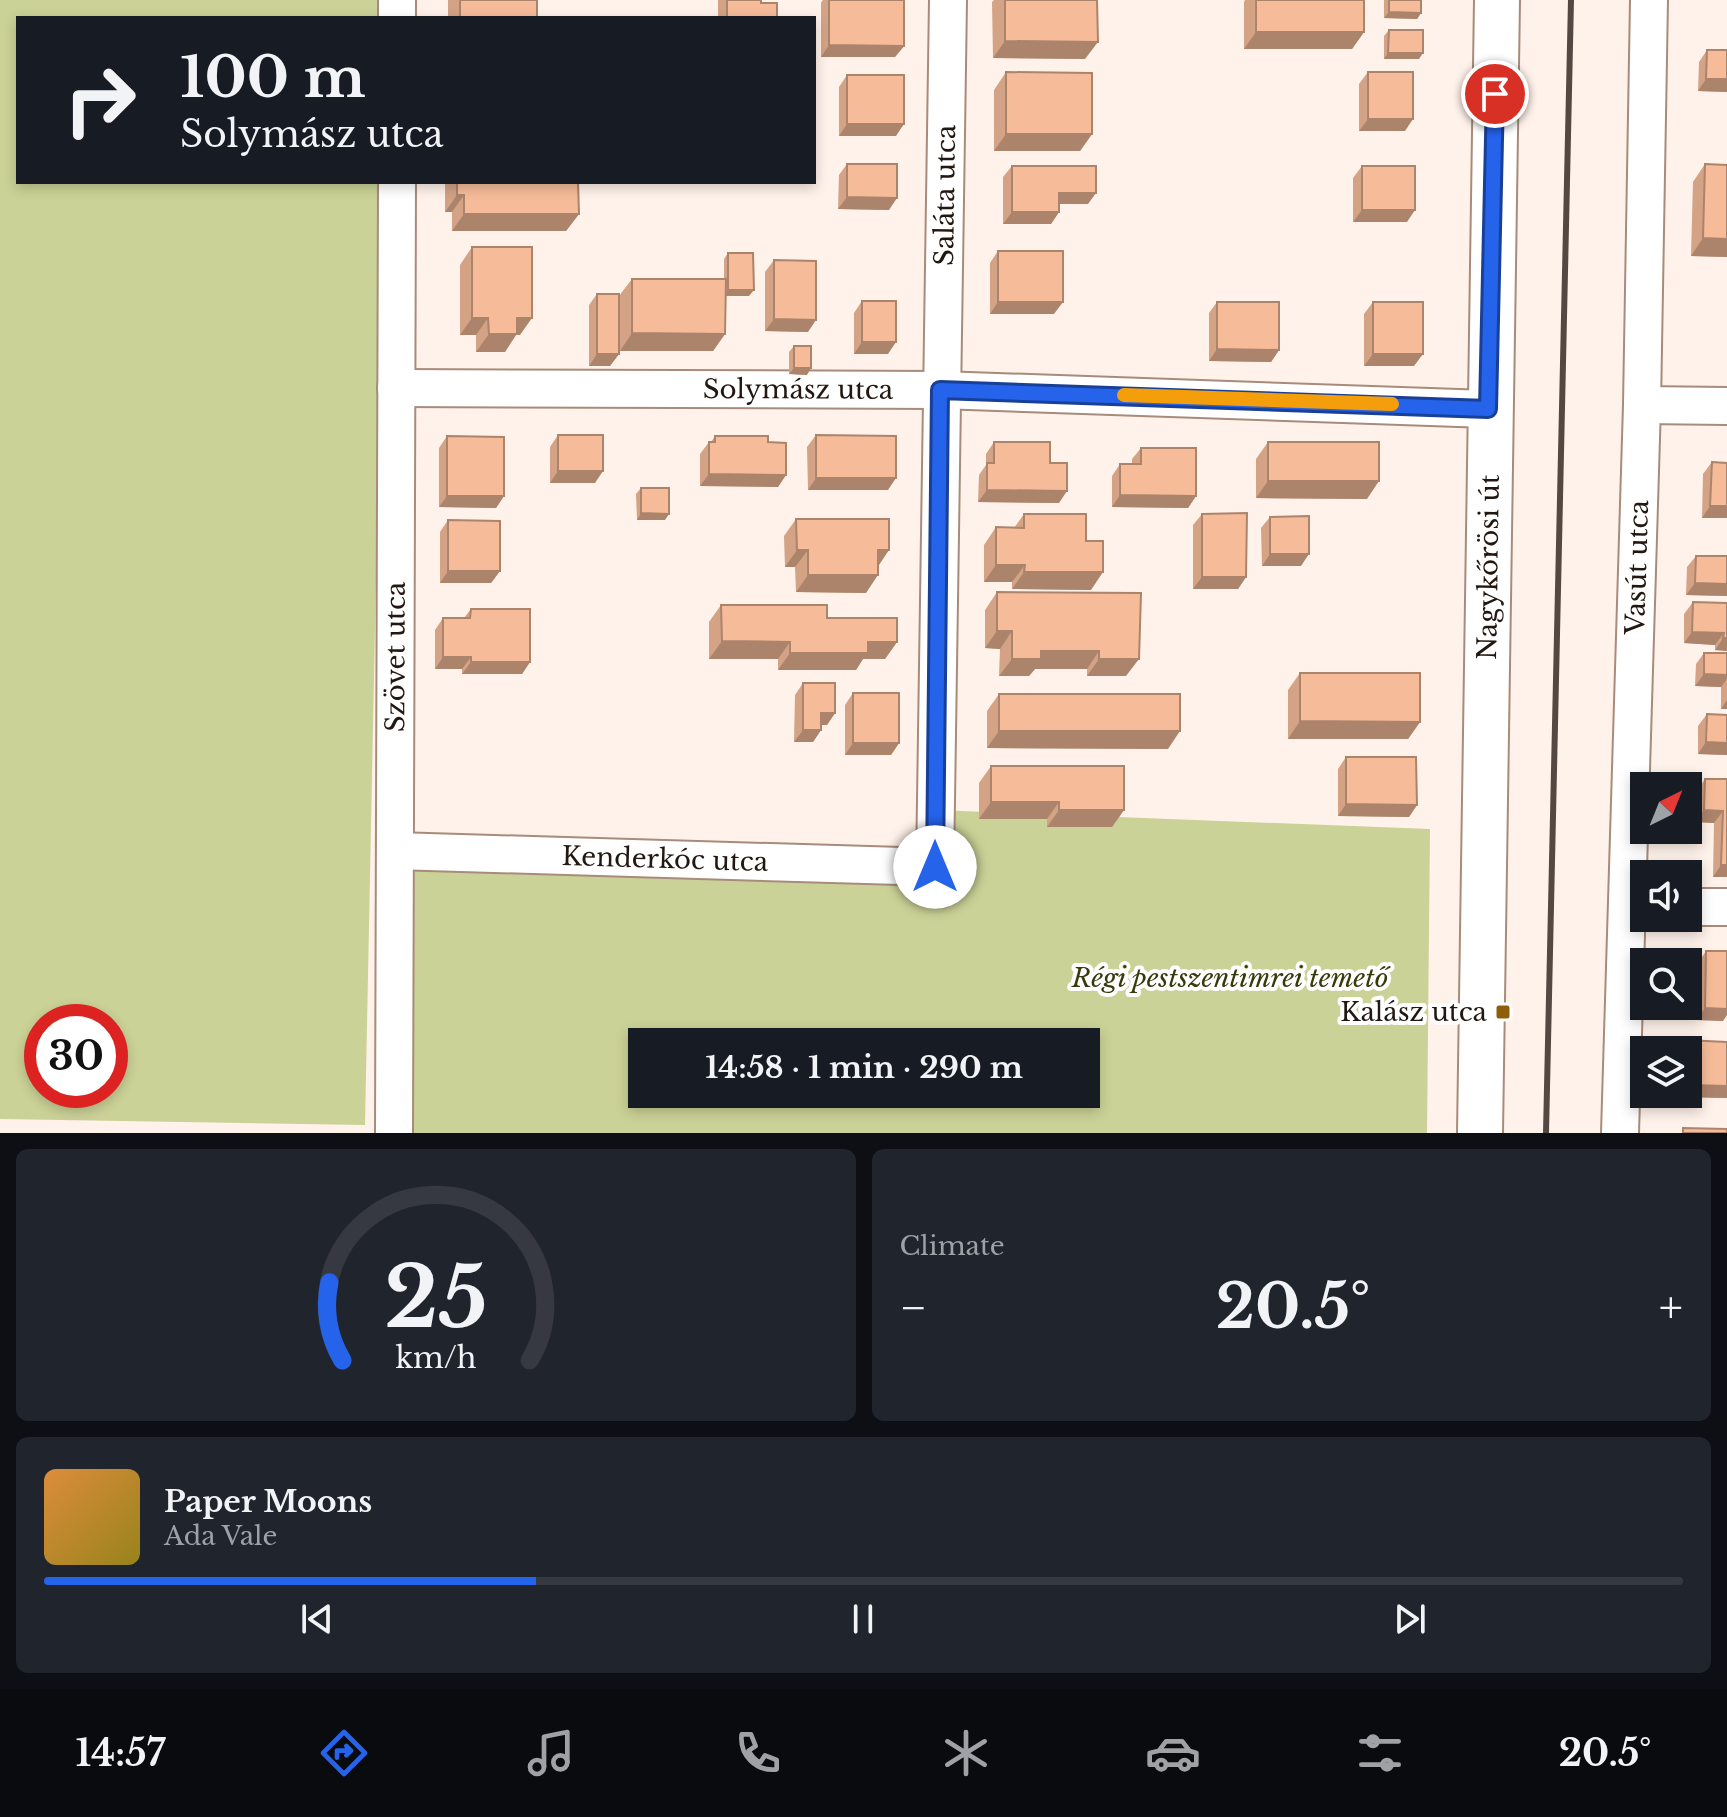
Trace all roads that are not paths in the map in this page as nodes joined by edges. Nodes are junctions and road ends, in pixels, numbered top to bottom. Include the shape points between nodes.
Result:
1 (948, 0) edge
2 (1497, 0) edge
3 (1649, 0) edge
4 (397, 184) edge
5 (396, 388) junction
6 (940, 390) junction
7 (1642, 405) junction
8 (1727, 406) edge
9 (1488, 409) junction
10 (395, 851) junction
11 (1636, 860) edge
12 (935, 867) joint
13 (1702, 907) edge
14 (1727, 907) edge
15 (1633, 932) edge
16 (394, 1133) edge
17 (1480, 1133) edge
18 (1620, 1133) edge

1 - 6 street, Saláta utca
2 - 9 main road, Nagykőrösi út
3 - 7 street, Vasút utca
4 - 5 street, Szövet utca
5 - 6 street, Solymász utca
5 - 10 street, Szövet utca
6 - 9 street, Solymász utca
6 - 12 street, Saláta utca
7 - 8 street
7 - 11 street, Vasút utca
9 - 17 main road, Nagykőrösi út
10 - 12 street, Kenderkóc utca
10 - 16 street, Szövet utca
13 - 14 street
15 - 18 street, Vasút utca

